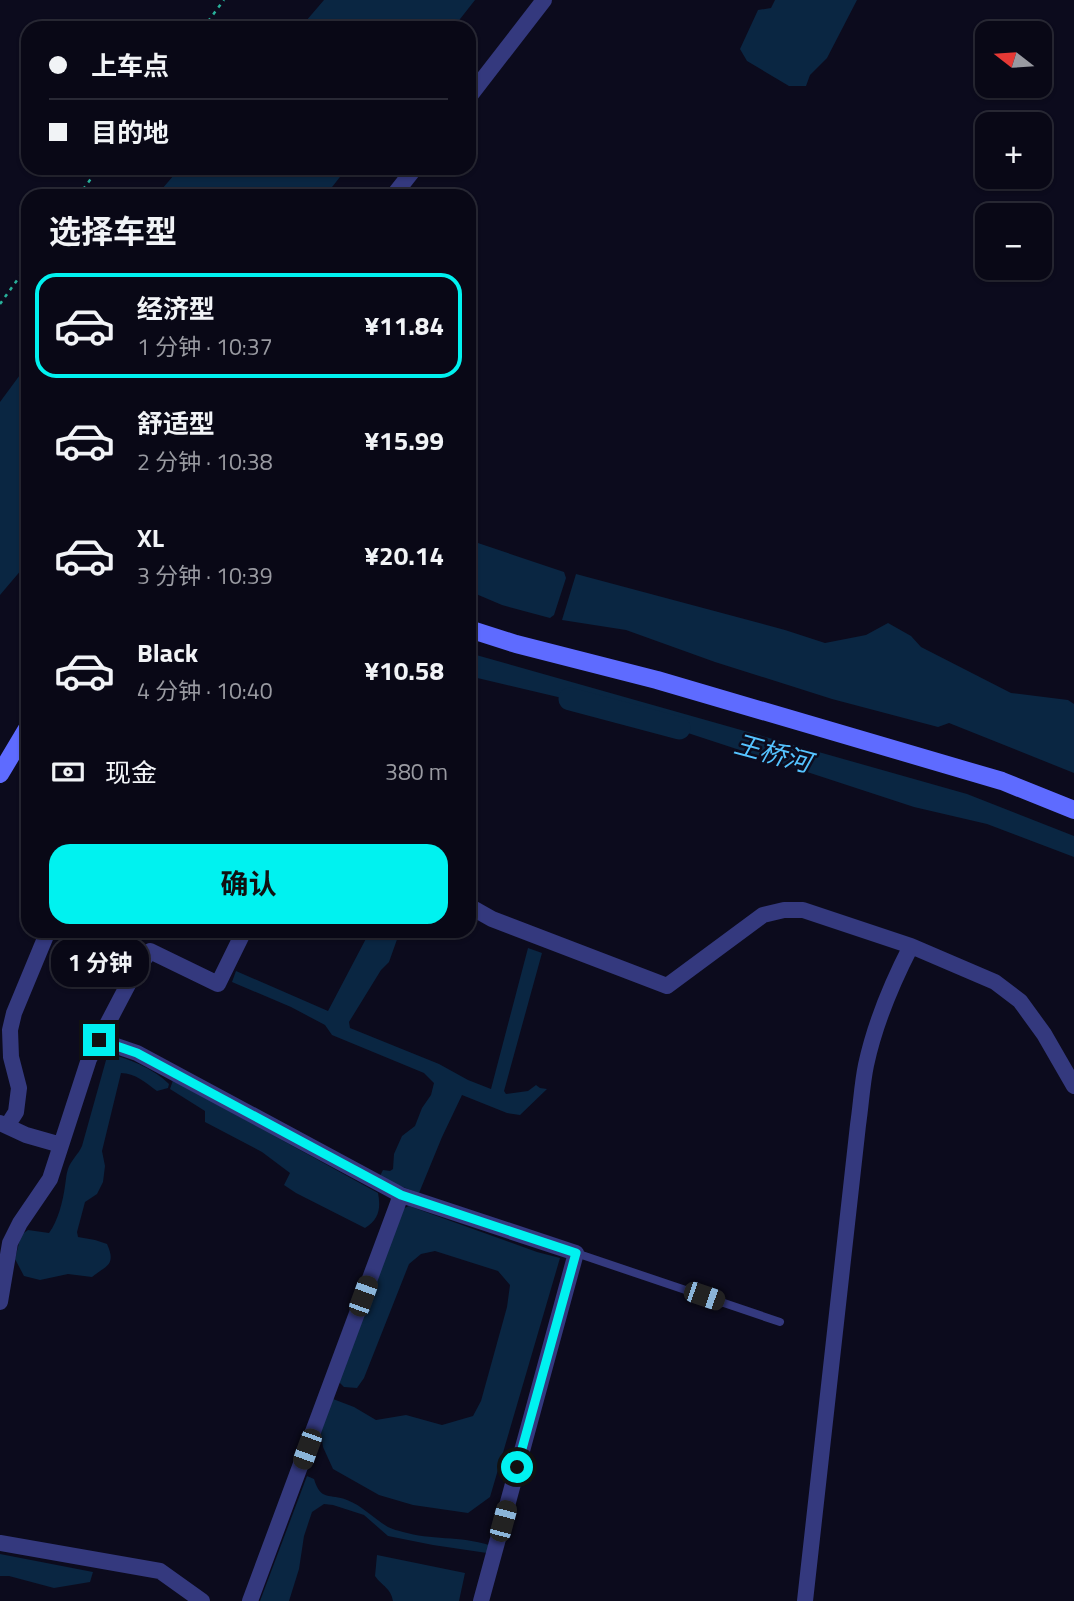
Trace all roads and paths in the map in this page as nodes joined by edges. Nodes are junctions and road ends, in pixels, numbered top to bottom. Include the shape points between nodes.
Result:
1 (225, 0) edge
2 (544, 0) edge
3 (208, 21) edge
4 (476, 88) edge
5 (410, 175) edge
6 (398, 189) edge
7 (21, 275) edge
8 (0, 304) edge
9 (476, 631) edge
10 (21, 739) edge
11 (0, 774) edge
12 (1074, 810) edge
13 (476, 910) edge
14 (45, 938) edge
15 (241, 938) edge
16 (911, 946) junction
17 (99, 1040) junction
18 (1074, 1086) edge
19 (4, 1125) edge
20 (61, 1145) junction
21 (401, 1195) junction
22 (576, 1253) junction
23 (0, 1302) edge
24 (780, 1322) dead end
25 (0, 1544) edge
26 (202, 1601) edge
27 (250, 1601) edge
28 (481, 1601) edge
29 (805, 1601) edge

1 - 3 path
2 - 4 street
5 - 6 street
7 - 8 path
9 - 12 street via 989,777
10 - 11 street
13 - 16 street via 667,986 763,915 784,910 803,910
14 - 19 street via 10,1030 19,1088 16,1112
15 - 17 street via 218,984 150,951
16 - 18 street via 995,982 1020,1001
16 - 29 street via 895,978 866,1065
17 - 20 street
17 - 21 street via 137,1053
19 - 20 street
20 - 23 street via 50,1179 10,1244
21 - 22 street
21 - 27 street
22 - 24 lane
22 - 28 street
25 - 26 street via 160,1571

